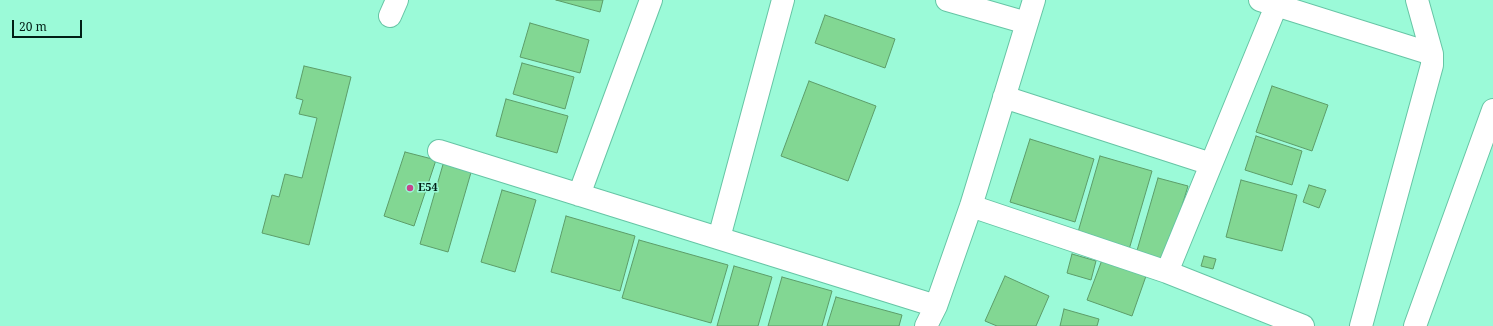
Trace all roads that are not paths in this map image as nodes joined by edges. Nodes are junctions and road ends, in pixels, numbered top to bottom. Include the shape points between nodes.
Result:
1 (651, 0) edge
2 (783, 0) edge
3 (947, 0) edge
4 (1034, 0) edge
5 (1417, 0) edge
6 (1268, 3) edge
7 (1027, 24) junction
8 (1432, 54) junction
9 (1004, 97) junction
10 (1493, 110) edge
11 (439, 151) dead end
12 (1211, 164) junction
13 (579, 195) junction
14 (971, 206) junction
15 (719, 238) junction
16 (1167, 272) junction
17 (936, 306) junction
18 (926, 326) edge
19 (1303, 326) edge
20 (1361, 326) edge
21 (1415, 326) edge

1 - 13 street
2 - 15 street
3 - 7 street
4 - 7 street
5 - 8 street
6 - 8 street
6 - 12 street
7 - 9 street
8 - 20 street via 1432,65
9 - 12 street
9 - 14 street
10 - 21 street
11 - 13 street
12 - 16 street
13 - 15 street
14 - 16 street
14 - 17 street
15 - 17 street
16 - 19 street
17 - 18 street

